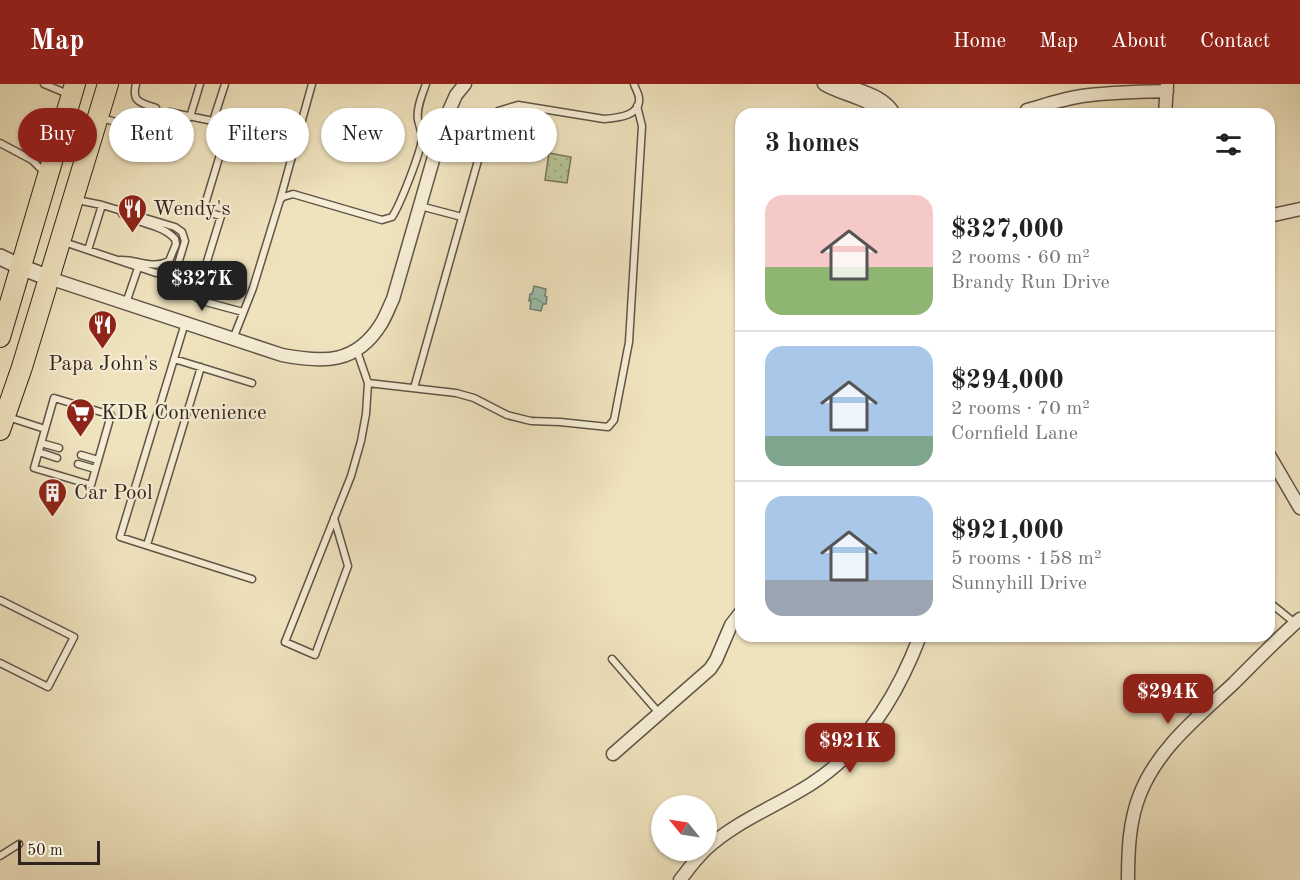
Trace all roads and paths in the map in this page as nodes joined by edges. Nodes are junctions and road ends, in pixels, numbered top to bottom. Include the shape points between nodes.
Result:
1 (44, 84) edge
2 (108, 84) edge
3 (136, 84) edge
4 (200, 84) edge
5 (225, 84) edge
6 (312, 84) edge
7 (426, 84) edge
8 (465, 84) edge
9 (634, 84) edge
10 (824, 84) edge
11 (843, 84) edge
12 (1167, 87) edge
13 (73, 90) edge
14 (637, 106) junction
15 (156, 108) dead end
16 (193, 108) edge
17 (217, 108) edge
18 (875, 108) edge
19 (890, 108) edge
20 (1033, 108) edge
21 (1165, 108) edge
22 (98, 117) junction
23 (109, 120) edge
24 (0, 143) edge
25 (218, 162) edge
26 (48, 176) junction
27 (73, 199) junction
28 (280, 200) junction
29 (102, 205) junction
30 (420, 206) junction
31 (113, 209) junction
32 (1300, 209) edge
33 (1275, 215) edge
34 (462, 217) junction
35 (61, 241) junction
36 (88, 250) junction
37 (0, 257) edge
38 (117, 260) junction
39 (21, 267) junction
40 (138, 268) junction
41 (50, 278) junction
42 (126, 303) junction
43 (243, 312) junction
44 (185, 322) junction
45 (0, 337) edge
46 (233, 339) junction
47 (357, 351) junction
48 (174, 358) junction
49 (201, 367) junction
50 (252, 383) dead end
51 (368, 383) junction
52 (414, 388) junction
53 (2, 423) edge
54 (45, 429) junction
55 (41, 443) junction
56 (59, 448) dead end
57 (39, 452) junction
58 (81, 455) dead end
59 (57, 458) dead end
60 (98, 460) junction
61 (78, 464) dead end
62 (1275, 465) edge
63 (95, 469) junction
64 (1300, 508) edge
65 (334, 518) junction
66 (147, 545) junction
67 (252, 579) dead end
68 (0, 600) edge
69 (1275, 606) edge
70 (735, 620) edge
71 (1298, 621) edge
72 (917, 642) edge
73 (612, 659) dead end
74 (0, 663) edge
75 (659, 713) junction
76 (613, 754) dead end
77 (717, 841) edge
78 (19, 844) dead end
79 (0, 856) edge
80 (695, 861) edge
81 (680, 880) edge
82 (1128, 880) edge

1 - 13 lane
2 - 22 highway
3 - 15 lane via 135,98
4 - 16 lane
5 - 17 lane
6 - 28 lane
7 - 28 lane via 417,119 422,141 392,216 382,220 293,194
8 - 30 street via 444,122
9 - 14 lane
10 - 18 street
11 - 19 street via 872,95
12 - 20 street via 1081,96
12 - 21 street
13 - 26 highway
14 - 34 lane via 630,114 612,119 518,105 498,111 488,126
14 - 52 lane via 642,126 629,342 614,420 608,427 531,421 507,415 474,398
22 - 23 lane
22 - 27 highway
24 - 26 lane via 32,160
25 - 43 lane via 203,211 221,216 196,297
26 - 39 highway
27 - 29 lane
27 - 35 highway
28 - 43 lane
29 - 31 lane
29 - 36 lane
30 - 34 lane
30 - 47 street via 393,299 371,339
31 - 38 lane via 129,219 166,231 176,244 169,261 158,265
31 - 40 lane via 182,232 185,241 178,264 156,273
32 - 33 street
34 - 52 lane
35 - 36 lane
35 - 41 highway
36 - 38 lane
37 - 39 street
38 - 40 lane
39 - 41 street
39 - 45 highway
40 - 42 lane
41 - 42 street
41 - 53 highway
42 - 44 street
43 - 46 lane
44 - 46 street
44 - 48 lane
46 - 47 street via 305,359 327,360
47 - 51 lane
48 - 49 lane
48 - 66 lane via 120,537
49 - 50 lane
49 - 66 lane
51 - 52 lane
51 - 65 lane via 361,441
53 - 54 lane
54 - 55 lane
54 - 60 lane via 54,398 111,415
55 - 56 lane
55 - 57 lane
57 - 59 lane
57 - 63 lane via 34,468 91,485
58 - 60 lane
60 - 63 lane
61 - 63 lane
62 - 64 street
65 - 65 lane via 285,642 315,655 348,566
66 - 67 lane
68 - 74 lane via 74,637 48,687
69 - 71 lane
70 - 75 street via 710,669
71 - 82 street via 1160,758 1134,813
72 - 77 street via 885,706 848,755 810,784
73 - 75 lane
75 - 76 street
78 - 79 lane
80 - 81 street

